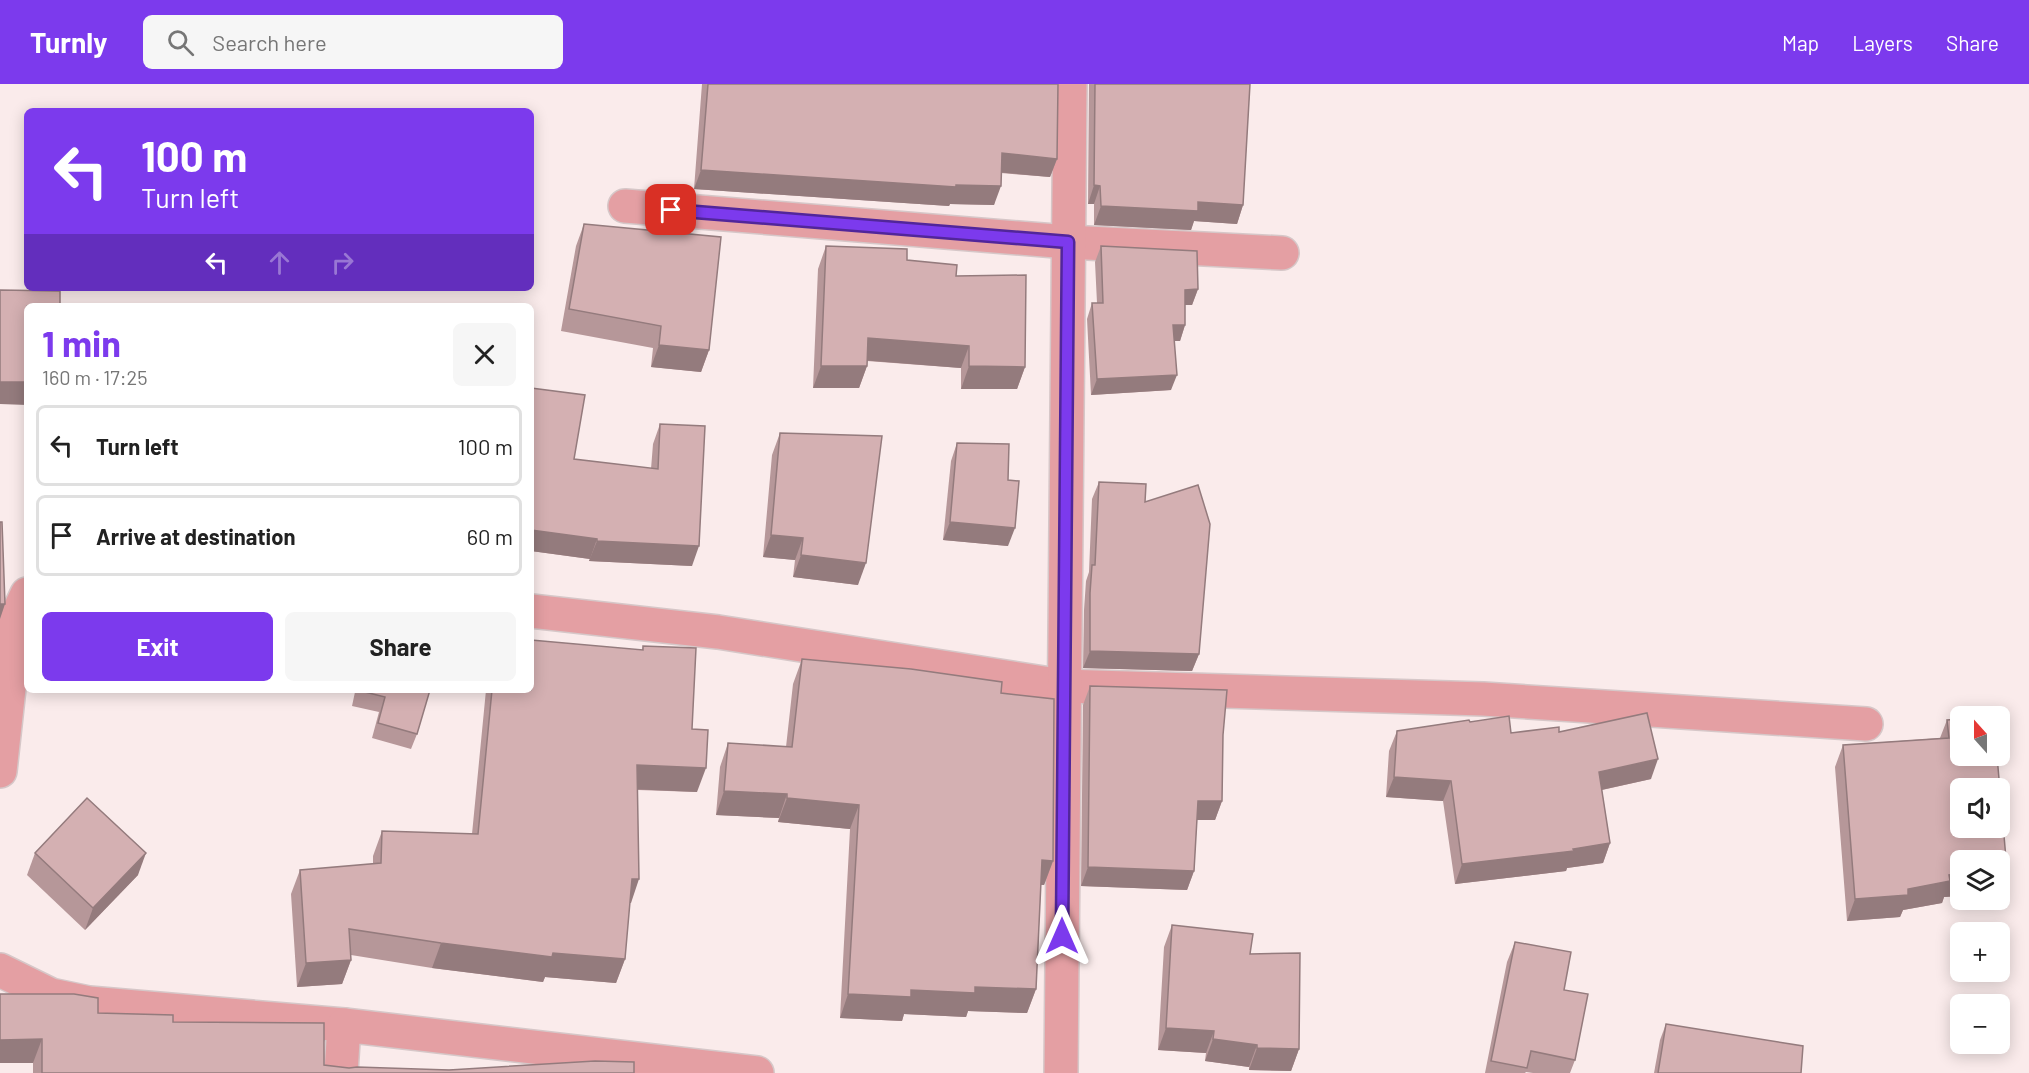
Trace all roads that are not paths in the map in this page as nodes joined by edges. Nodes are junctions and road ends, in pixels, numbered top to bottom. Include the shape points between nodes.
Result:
1 (1070, 84) edge
2 (625, 206) dead end
3 (1068, 242) junction
4 (1282, 253) dead end
5 (24, 600) edge
6 (534, 611) edge
7 (1063, 686) junction
8 (1866, 724) dead end
9 (0, 771) edge
10 (0, 970) edge
11 (344, 1024) junction
12 (341, 1073) edge
13 (757, 1073) edge
14 (1060, 1073) edge

1 - 3 street
2 - 3 street
3 - 4 street
3 - 7 street
5 - 9 street via 17,615
6 - 7 street via 718,632
7 - 8 street via 1484,699
7 - 14 street
10 - 11 street via 51,995 90,1003
11 - 12 street
11 - 13 street

